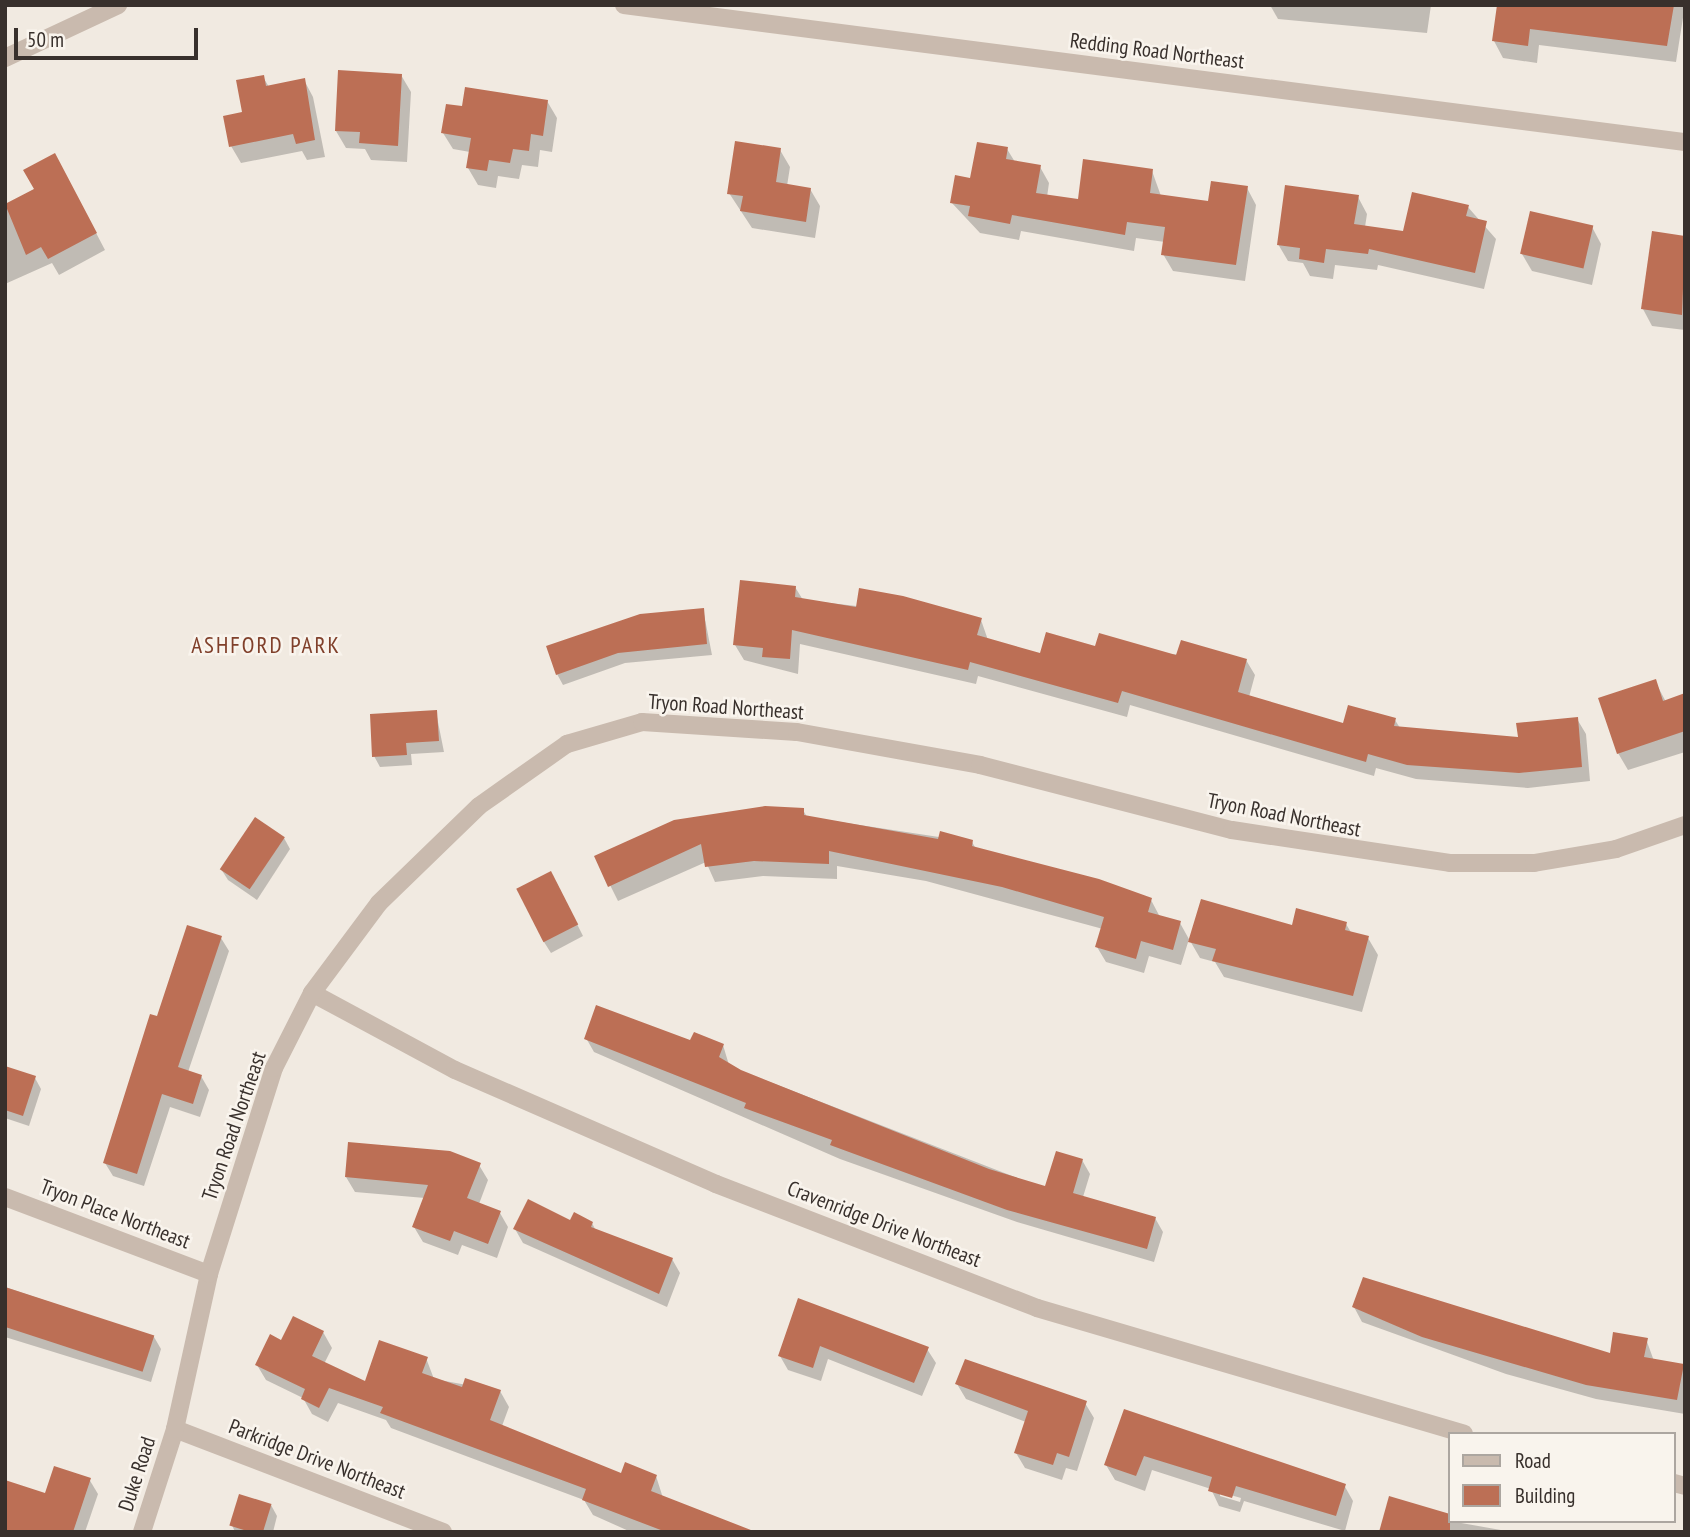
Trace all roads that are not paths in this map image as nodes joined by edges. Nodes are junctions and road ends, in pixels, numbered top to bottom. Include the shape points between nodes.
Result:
1 (118, 5) edge
2 (624, 5) edge
3 (678, 8) edge
4 (5, 58) edge
5 (1685, 142) edge
6 (1685, 825) edge
7 (312, 993) junction
8 (5, 1197) edge
9 (209, 1274) junction
10 (175, 1429) junction
11 (1457, 1432) edge
12 (142, 1532) edge
13 (443, 1532) edge

1 - 4 street
2 - 3 street, Redding Road Northeast
3 - 5 street, Redding Road Northeast
6 - 7 street, Tryon Road Northeast via 1616,849 1534,863 1437,862 1232,830 980,765 810,734 642,722 567,744 479,806 379,903
7 - 9 street, Tryon Road Northeast via 274,1068
7 - 11 street, Cravenridge Drive Northeast via 455,1070 716,1184 1037,1308
8 - 9 street, Tryon Place Northeast
9 - 10 street, Tryon Road Northeast
10 - 12 street, Duke Road
10 - 13 street, Parkridge Drive Northeast

